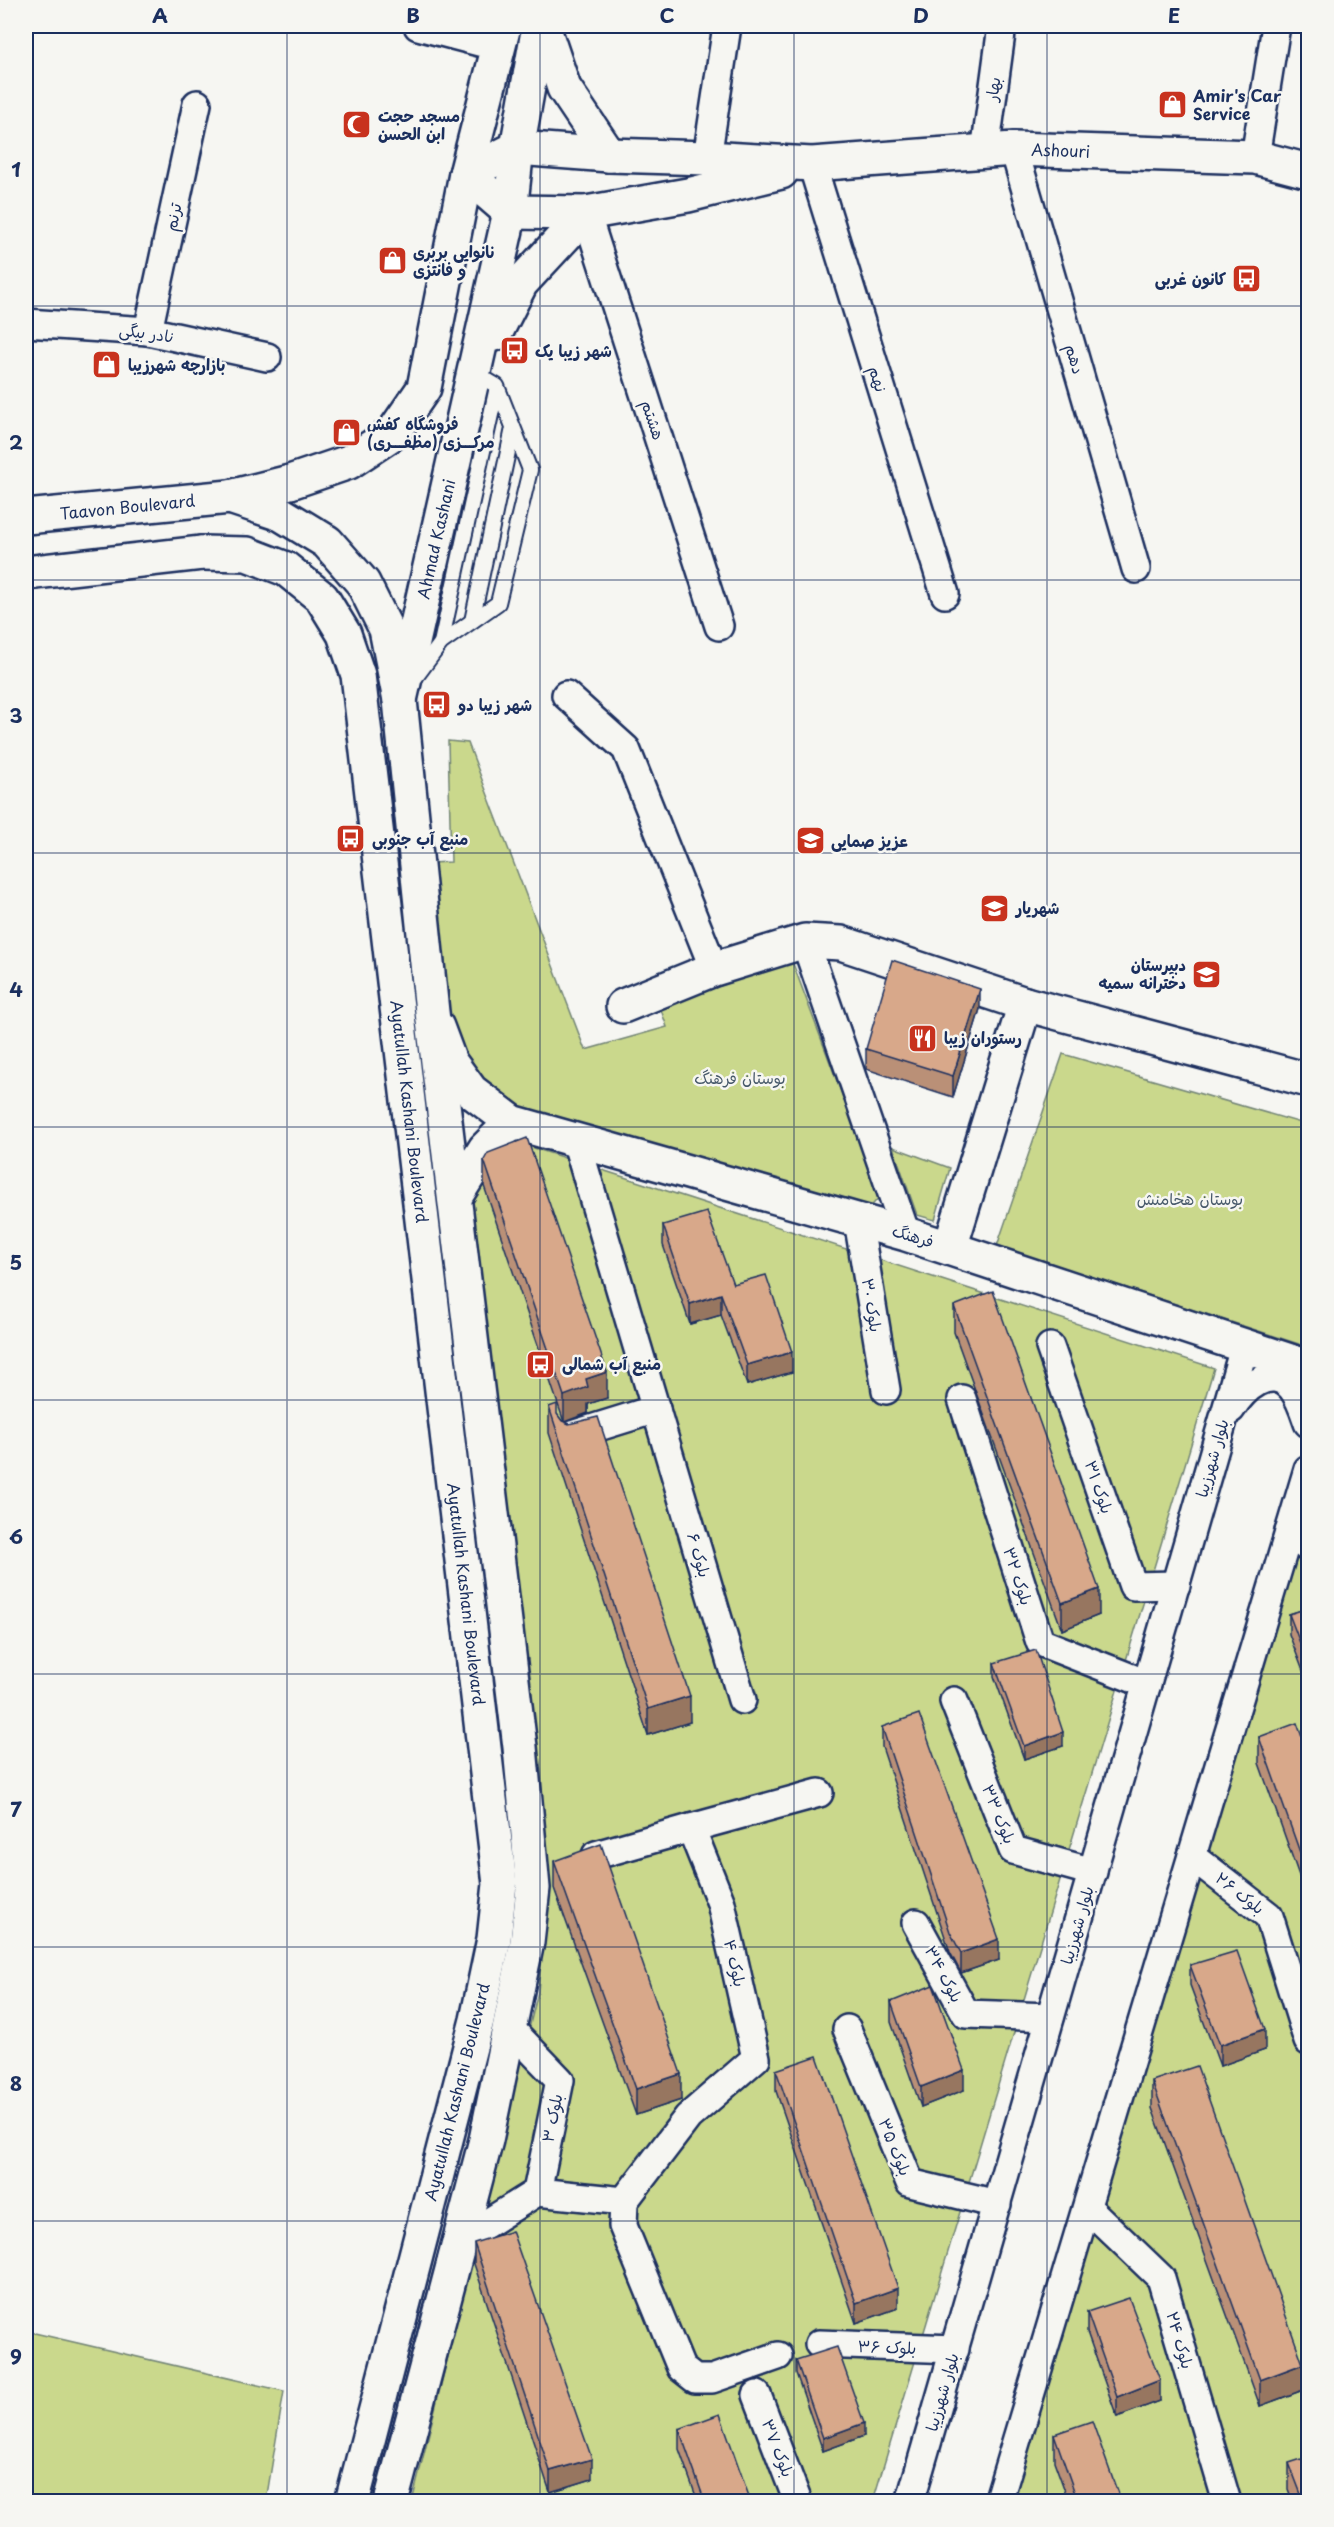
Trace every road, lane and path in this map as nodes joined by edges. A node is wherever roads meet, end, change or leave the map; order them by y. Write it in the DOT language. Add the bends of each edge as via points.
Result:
graph roads {
  1 [pos="418,26"];
  2 [pos="541,26"];
  3 [pos="727,26"];
  4 [pos="1002,26"];
  5 [pos="1276,26"];
  6 [pos="501,36"];
  7 [pos="197,104"];
  8 [pos="517,148"];
  9 [pos="1000,151"];
  10 [pos="609,155"];
  11 [pos="1255,157"];
  12 [pos="706,158"];
  13 [pos="812,165"];
  14 [pos="1308,171"];
  15 [pos="466,174"];
  16 [pos="510,212"];
  17 [pos="586,213"];
  18 [pos="26,323"];
  19 [pos="148,331"];
  20 [pos="267,357"];
  21 [pos="486,380"];
  22 [pos="513,428"];
  23 [pos="230,497"];
  24 [pos="26,517"];
  25 [pos="1136,569"];
  26 [pos="26,573"];
  27 [pos="945,594"];
  28 [pos="472,621"];
  29 [pos="719,626"];
  30 [pos="441,643"];
  31 [pos="566,695"];
  32 [pos="400,700"];
  33 [pos="805,941"];
  34 [pos="714,969"];
  35 [pos="1025,1004"];
  36 [pos="622,1006"];
  37 [pos="432,1012"];
  38 [pos="1308,1080"];
  39 [pos="512,1122"];
  40 [pos="576,1140"];
  41 [pos="455,1197"];
  42 [pos="858,1220"];
  43 [pos="906,1234"];
  44 [pos="950,1248"];
  45 [pos="1050,1347"];
  46 [pos="1244,1348"];
  47 [pos="1308,1367"];
  48 [pos="886,1390"];
  49 [pos="962,1399"];
  50 [pos="656,1409"];
  51 [pos="1223,1421"];
  52 [pos="1308,1423"];
  53 [pos="572,1435"];
  54 [pos="1308,1469"];
  55 [pos="1299,1540"];
  56 [pos="1176,1585"];
  57 [pos="1147,1684"];
  58 [pos="742,1700"];
  59 [pos="954,1701"];
  60 [pos="819,1793"];
  61 [pos="691,1828"];
  62 [pos="596,1855"];
  63 [pos="1192,1856"];
  64 [pos="1093,1872"];
  65 [pos="916,1923"];
  66 [pos="1050,2017"];
  67 [pos="509,2027"];
  68 [pos="847,2029"];
  69 [pos="1308,2042"];
  70 [pos="537,2192"];
  71 [pos="624,2201"];
  72 [pos="997,2204"];
  73 [pos="1087,2207"];
  74 [pos="459,2241"];
  75 [pos="819,2344"];
  76 [pos="955,2349"];
  77 [pos="778,2356"];
  78 [pos="757,2395"];
  79 [pos="352,2502"];
  80 [pos="391,2502"];
  81 [pos="798,2502"];
  82 [pos="910,2502"];
  83 [pos="998,2502"];
  84 [pos="1227,2502"];
  1 -- 6 [label="street"];
  2 -- 8 [label="main road, Ahmad Kashani"];
  2 -- 10 [label="main road" via="564,88"];
  3 -- 12 [label="street"];
  4 -- 9 [label="street, بهار"];
  5 -- 11 [label="street"];
  6 -- 15 [label="main road"];
  7 -- 19 [label="street, ترنم"];
  8 -- 10 [label="main road"];
  8 -- 15 [label="main road"];
  8 -- 16 [label="main road, Ahmad Kashani"];
  9 -- 11 [label="main road, Ashouri"];
  9 -- 13 [label="main road, Ashouri"];
  9 -- 25 [label="street, دهم"];
  10 -- 12 [label="main road"];
  11 -- 14 [label="main road, Ashouri"];
  12 -- 13 [label="main road"];
  13 -- 17 [label="main road" via="688,195"];
  13 -- 27 [label="street, نهم"];
  15 -- 16 [label="main road"];
  15 -- 23 [label="main road" via="424,388 393,433 349,462"];
  16 -- 17 [label="main road"];
  16 -- 21 [label="main road, Ahmad Kashani"];
  17 -- 21 [label="main road" via="521,283"];
  17 -- 29 [label="street, هشتم"];
  18 -- 19 [label="street, نادر بیگی"];
  19 -- 20 [label="street, نادر بیگی"];
  21 -- 22 [label="lane"];
  21 -- 30 [label="lane"];
  21 -- 32 [label="main road, Ahmad Kashani"];
  22 -- 28 [label="lane"];
  22 -- 28 [label="lane" via="530,470 498,603"];
  23 -- 24 [label="main road, Taavon Boulevard"];
  23 -- 32 [label="main road" via="281,514 327,542 363,583 386,629"];
  26 -- 79 [label="main road, Ayatullah Kashani Boulevard" via="202,553 247,554 285,569 322,598 344,634 358,675 500,1884 494,1940 477,2020"];
  28 -- 30 [label="lane"];
  30 -- 32 [label="lane"];
  31 -- 34 [label="street" via="626,749"];
  32 -- 37 [label="main road, Ayatullah Kashani Boulevard"];
  33 -- 34 [label="main road"];
  33 -- 35 [label="main road" via="841,942"];
  33 -- 43 [label="street"];
  34 -- 36 [label="main road"];
  35 -- 38 [label="main road"];
  35 -- 44 [label="main road"];
  37 -- 39 [label="main road" via="450,1062 471,1091"];
  37 -- 41 [label="main road, Ayatullah Kashani Boulevard"];
  39 -- 40 [label="main road, فرهنگ"];
  39 -- 41 [label="main road" via="485,1149"];
  40 -- 42 [label="main road, فرهنگ"];
  40 -- 50 [label="street, بلوک ۶"];
  41 -- 67 [label="main road, Ayatullah Kashani Boulevard" via="526,1799 533,1888 527,1942"];
  42 -- 43 [label="main road, فرهنگ"];
  42 -- 48 [label="street, بلوک ۳۰"];
  43 -- 44 [label="main road, فرهنگ"];
  44 -- 46 [label="main road, فرهنگ"];
  45 -- 56 [label="street, بلوک ۳۱" via="1133,1586"];
  46 -- 47 [label="main road, فرهنگ"];
  46 -- 51 [label="street, بلوار شهرزیبا"];
  49 -- 57 [label="street, بلوک ۳۲" via="1040,1642"];
  50 -- 53 [label="street"];
  50 -- 58 [label="street, بلوک ۶"];
  51 -- 52 [label="street" via="1253,1383 1273,1378 1291,1386"];
  51 -- 56 [label="street, بلوار شهرزیبا"];
  54 -- 55 [label="street"];
  55 -- 63 [label="street"];
  56 -- 57 [label="street, بلوار شهرزیبا"];
  57 -- 64 [label="street, بلوار شهرزیبا"];
  59 -- 64 [label="street, بلوک ۳۳" via="1013,1850"];
  60 -- 61 [label="street"];
  61 -- 62 [label="street"];
  61 -- 71 [label="street, بلوک ۴" via="721,1903 756,2058 688,2117"];
  63 -- 69 [label="street, بلوک ۲۶" via="1269,1916"];
  63 -- 73 [label="street"];
  64 -- 66 [label="street, بلوار شهرزیبا"];
  65 -- 66 [label="street, بلوک ۳۴" via="966,2014"];
  66 -- 72 [label="street, بلوار شهرزیبا"];
  67 -- 70 [label="street, بلوک ۳" via="560,2080"];
  67 -- 74 [label="main road, Ayatullah Kashani Boulevard" via="486,2140"];
  68 -- 72 [label="street, بلوک ۳۵" via="910,2183"];
  70 -- 71 [label="street"];
  70 -- 74 [label="street"];
  71 -- 77 [label="street" via="623,2226 681,2368 695,2379 712,2379"];
  72 -- 76 [label="street, بلوار شهرزیبا"];
  73 -- 83 [label="street"];
  73 -- 84 [label="street, بلوک ۲۴" via="1161,2278"];
  74 -- 80 [label="main road, Ayatullah Kashani Boulevard"];
  75 -- 76 [label="street, بلوک ۳۶"];
  76 -- 82 [label="street, بلوار شهرزیبا"];
  78 -- 81 [label="street, بلوک ۳۷"];
}
